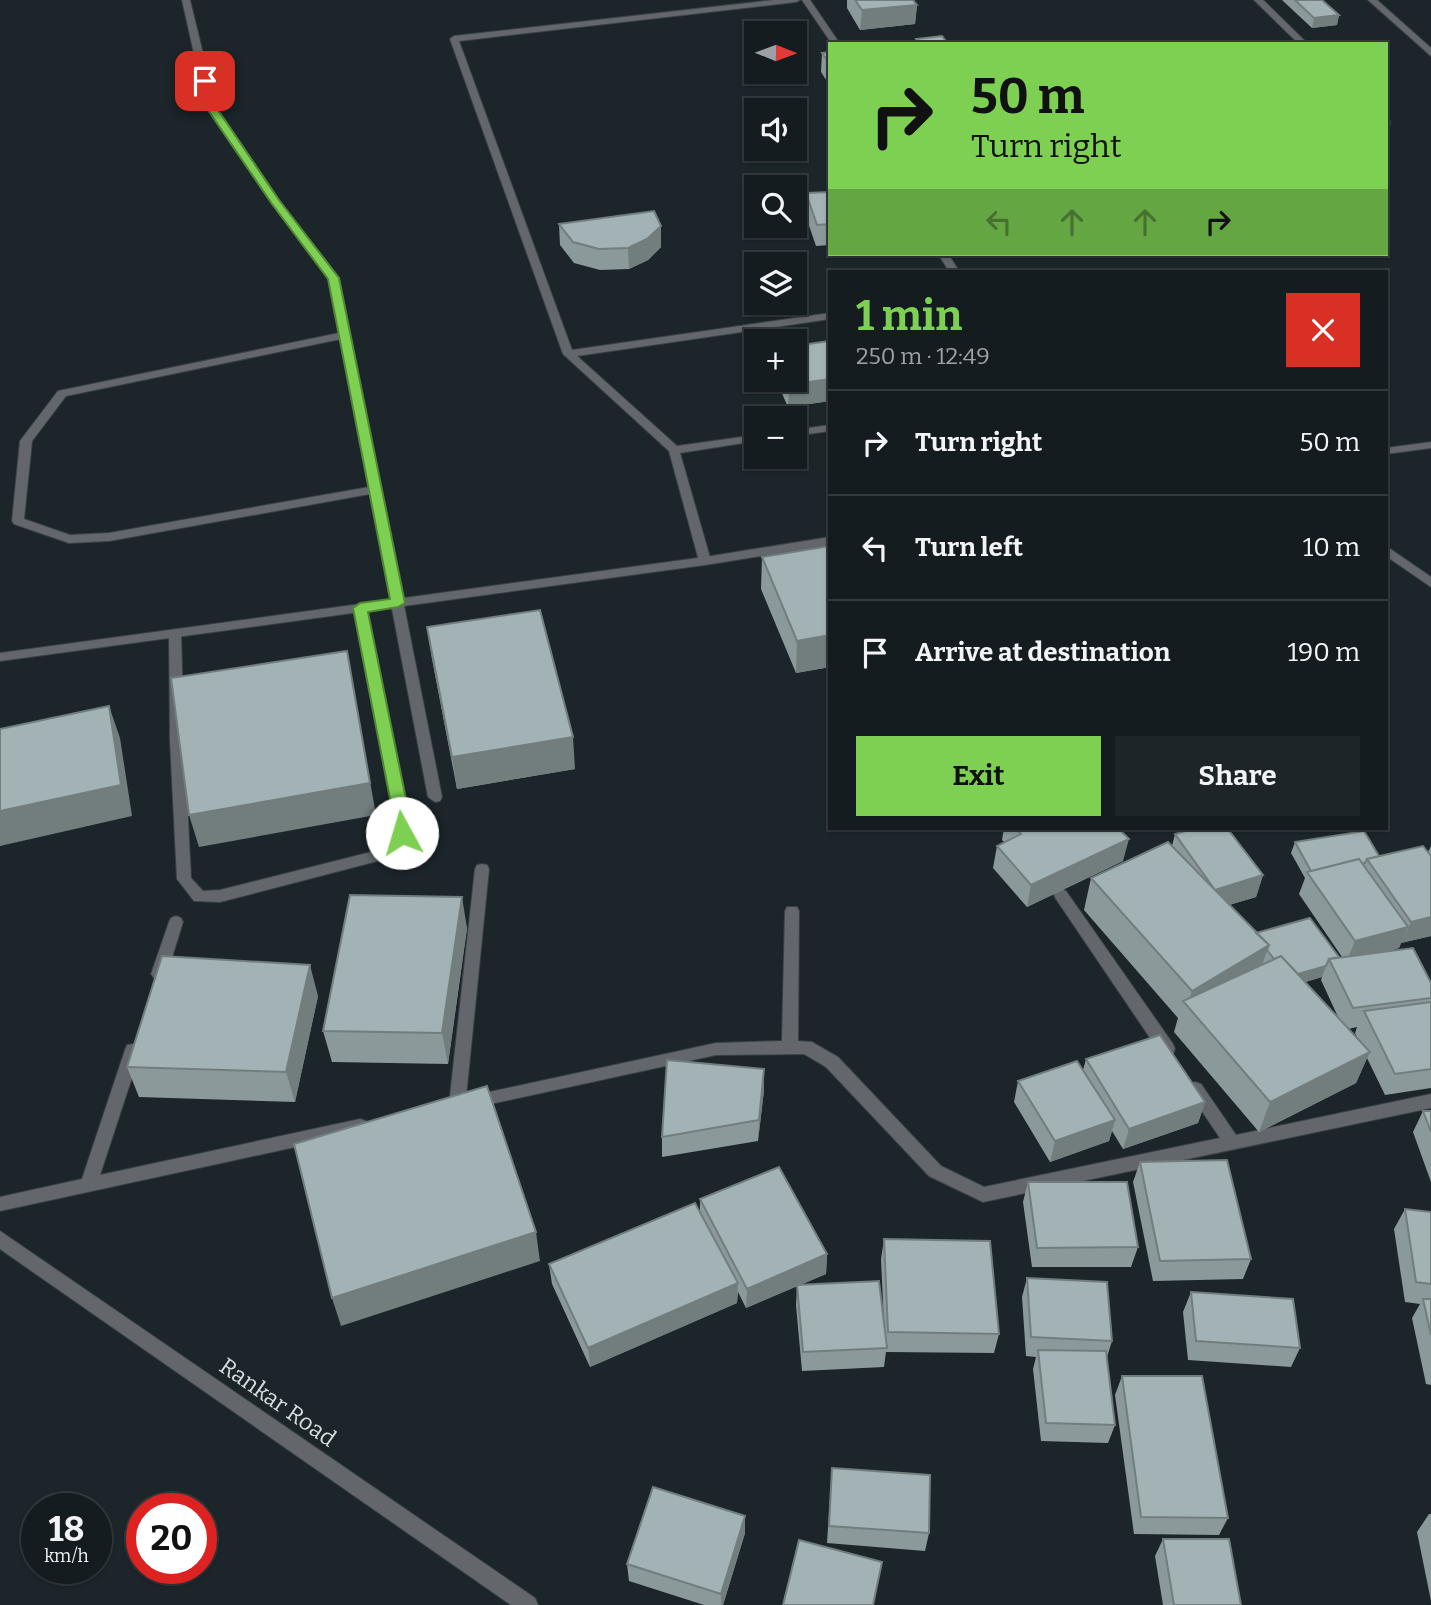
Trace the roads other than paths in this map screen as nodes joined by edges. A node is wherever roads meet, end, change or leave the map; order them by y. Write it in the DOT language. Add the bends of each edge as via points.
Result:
graph roads {
  1 [pos="186,0"];
  2 [pos="796,0"];
  3 [pos="806,0"];
  4 [pos="1258,0"];
  5 [pos="1372,0"];
  6 [pos="835,42"];
  7 [pos="1302,42"];
  8 [pos="1431,53"];
  9 [pos="828,316"];
  10 [pos="345,335"];
  11 [pos="568,354"];
  12 [pos="828,428"];
  13 [pos="807,431"];
  14 [pos="744,440"];
  15 [pos="1431,445"];
  16 [pos="674,450"];
  17 [pos="1388,451"];
  18 [pos="375,489"];
  19 [pos="828,541"];
  20 [pos="1388,551"];
  21 [pos="705,561"];
  22 [pos="1431,583"];
  23 [pos="398,603"];
  24 [pos="360,608"];
  25 [pos="175,633"];
  26 [pos="0,657"];
  27 [pos="435,797"];
  28 [pos="482,869"];
  29 [pos="1061,895"];
  30 [pos="792,911"];
  31 [pos="176,922"];
  32 [pos="154,988"];
  33 [pos="136,1041"];
  34 [pos="790,1047"];
  35 [pos="1431,1101"];
  36 [pos="375,1123"];
  37 [pos="1232,1143"];
  38 [pos="88,1185"];
  39 [pos="0,1203"];
  40 [pos="0,1239"];
  41 [pos="528,1605"];
  1 -- 10 [label="street" via="211,107 275,202 334,278"];
  2 -- 11 [label="street" via="454,39"];
  3 -- 6 [label="street"];
  4 -- 7 [label="street"];
  5 -- 8 [label="street"];
  9 -- 11 [label="street"];
  10 -- 18 [label="street"];
  10 -- 18 [label="street" via="62,393 26,441 18,521 69,539 108,537"];
  11 -- 16 [label="street"];
  12 -- 13 [label="street"];
  14 -- 16 [label="street"];
  15 -- 17 [label="street"];
  16 -- 21 [label="street"];
  18 -- 23 [label="street"];
  19 -- 21 [label="street"];
  20 -- 22 [label="street"];
  21 -- 23 [label="street"];
  23 -- 24 [label="street"];
  23 -- 27 [label="street"];
  24 -- 25 [label="street"];
  24 -- 25 [label="street" via="402,833 392,852 220,896 199,897 184,879"];
  25 -- 26 [label="street"];
  28 -- 34 [label="street" via="450,1106 716,1049"];
  29 -- 37 [label="street"];
  30 -- 34 [label="street"];
  31 -- 32 [label="street"];
  33 -- 38 [label="street"];
  34 -- 37 [label="street" via="806,1047 832,1062 935,1171 983,1195"];
  35 -- 37 [label="street"];
  36 -- 38 [label="street"];
  38 -- 39 [label="street"];
  40 -- 41 [label="street, Rankar Road"];
}
